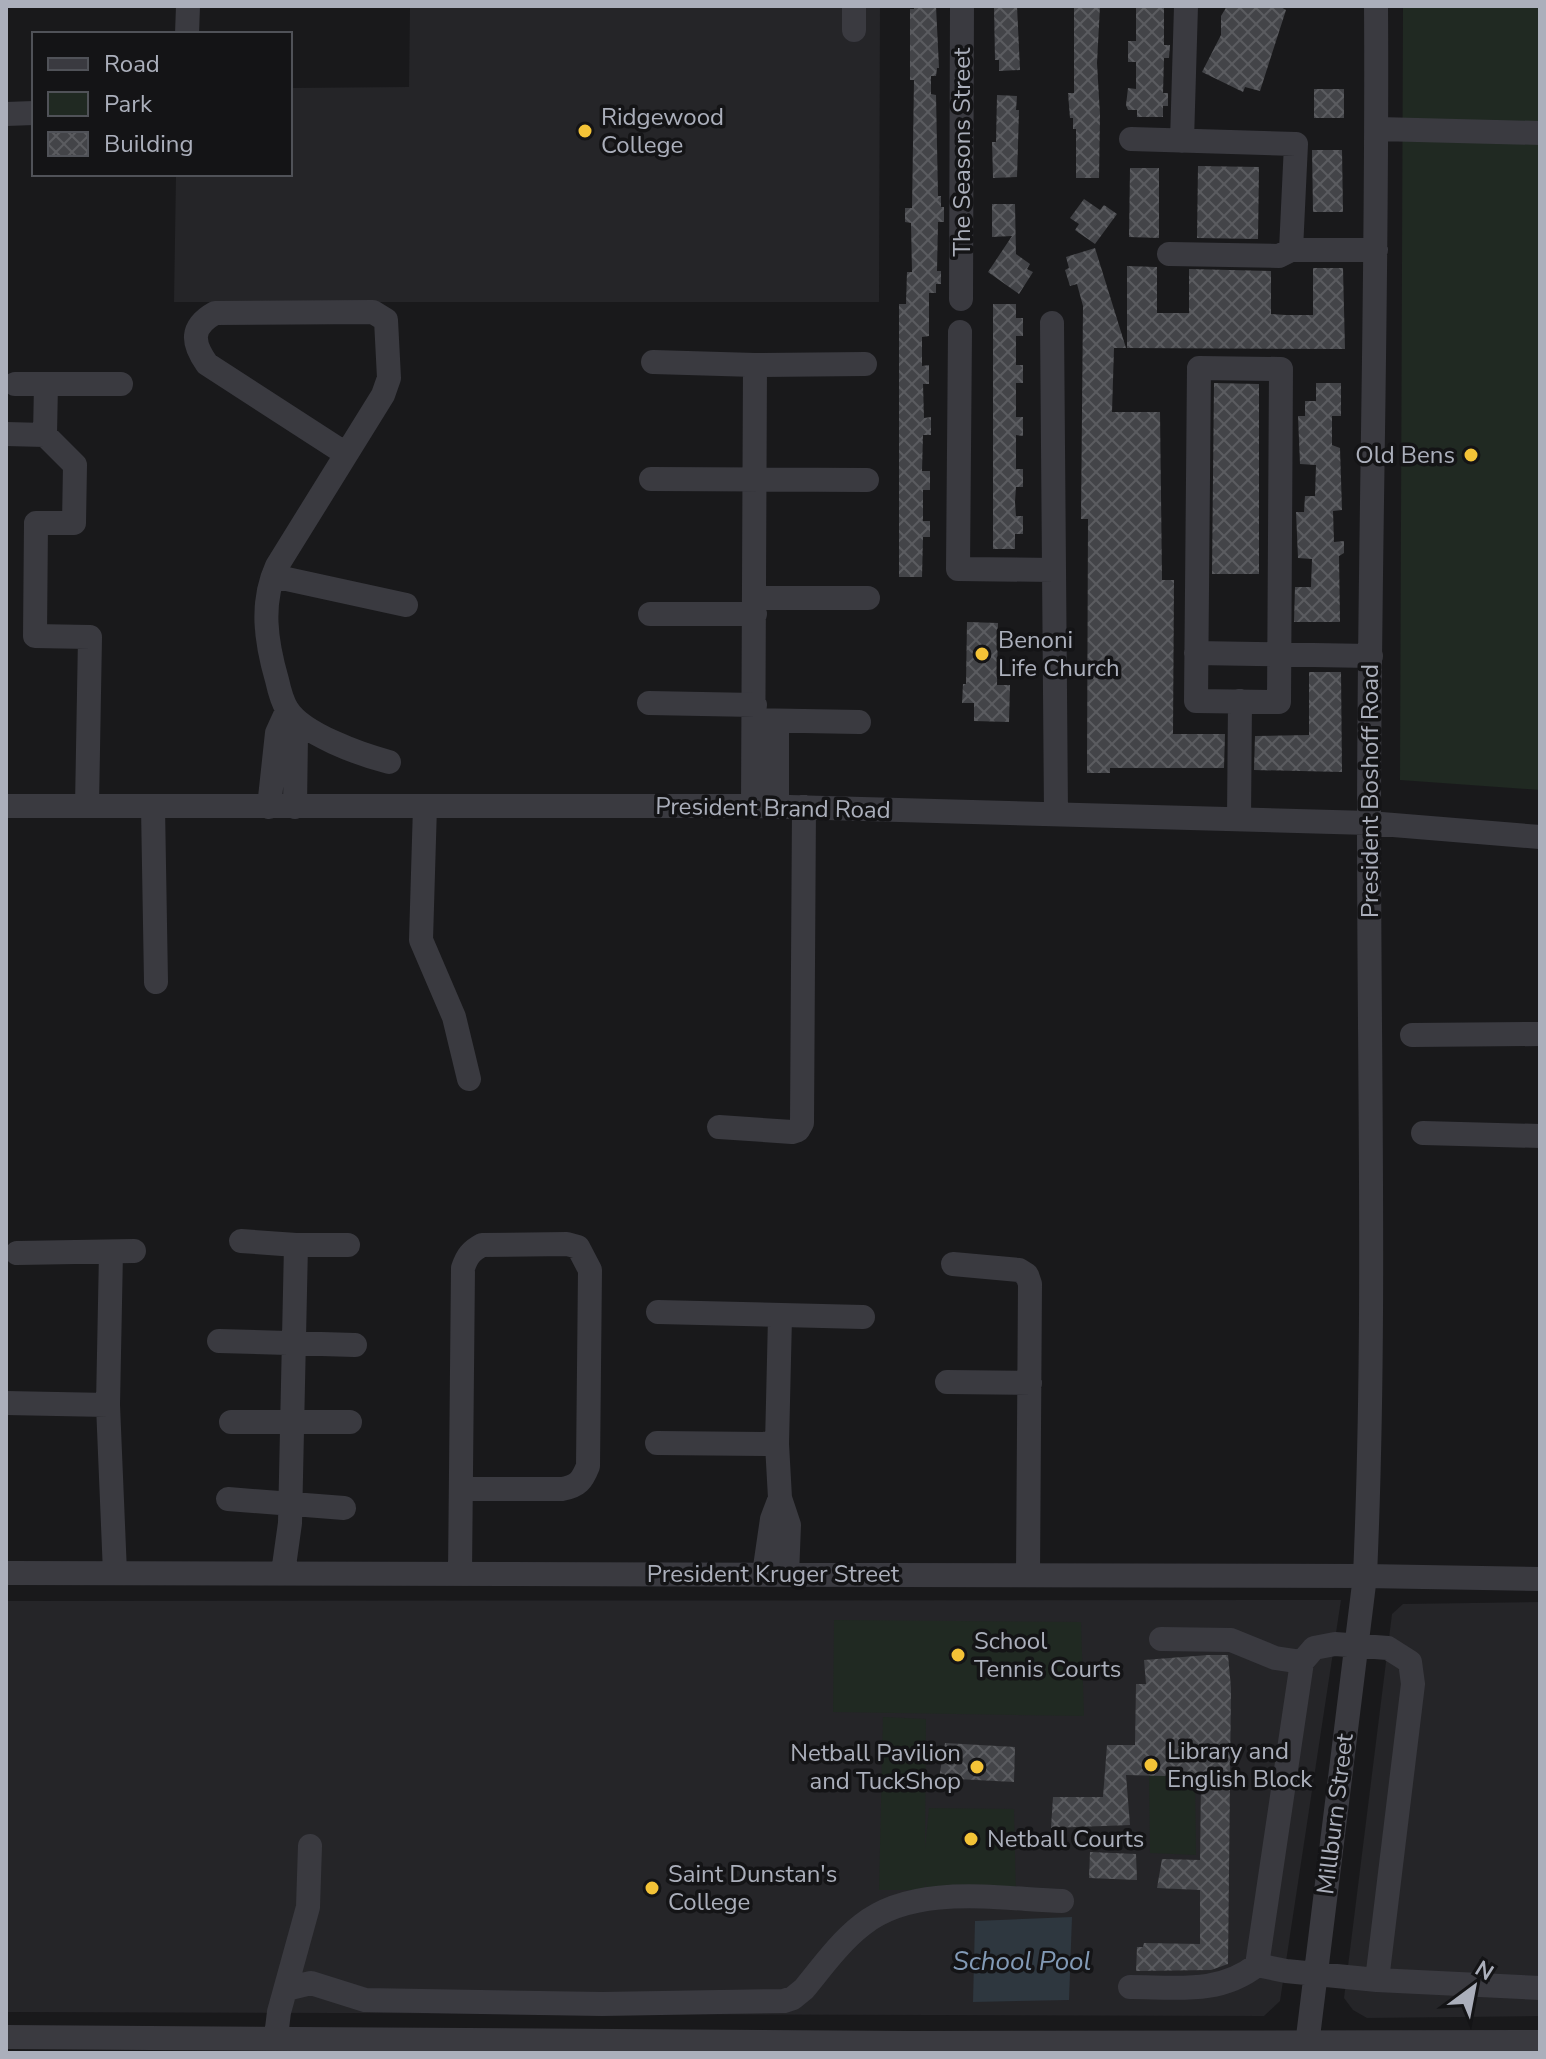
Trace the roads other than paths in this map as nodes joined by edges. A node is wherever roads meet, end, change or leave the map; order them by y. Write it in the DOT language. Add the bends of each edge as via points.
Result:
graph roads {
  1 [pos="188,6"];
  2 [pos="962,6"];
  3 [pos="1186,6"];
  4 [pos="1376,6"];
  5 [pos="187,32"];
  6 [pos="32,113"];
  7 [pos="6,114"];
  8 [pos="1378,129"];
  9 [pos="1540,133"];
  10 [pos="1131,139"];
  11 [pos="1182,141"];
  12 [pos="1291,250"];
  13 [pos="1376,250"];
  14 [pos="1169,254"];
  15 [pos="961,299"];
  16 [pos="1052,323"];
  17 [pos="960,332"];
  18 [pos="653,362"];
  19 [pos="865,364"];
  20 [pos="755,365"];
  21 [pos="15,384"];
  22 [pos="46,384"];
  23 [pos="121,384"];
  24 [pos="6,434"];
  25 [pos="45,435"];
  26 [pos="346,454"];
  27 [pos="651,479"];
  28 [pos="755,480"];
  29 [pos="867,480"];
  30 [pos="1054,570"];
  31 [pos="273,576"];
  32 [pos="868,598"];
  33 [pos="406,605"];
  34 [pos="755,606"];
  35 [pos="650,614"];
  36 [pos="1196,653"];
  37 [pos="1279,654"];
  38 [pos="1371,656"];
  39 [pos="1240,701"];
  40 [pos="649,703"];
  41 [pos="287,711"];
  42 [pos="755,713"];
  43 [pos="859,722"];
  44 [pos="389,762"];
  45 [pos="6,806"];
  46 [pos="87,806"];
  47 [pos="425,806"];
  48 [pos="765,806"];
  49 [pos="153,807"];
  50 [pos="269,807"];
  51 [pos="295,807"];
  52 [pos="804,807"];
  53 [pos="1056,814"];
  54 [pos="1239,819"];
  55 [pos="1369,823"];
  56 [pos="1540,837"];
  57 [pos="156,982"];
  58 [pos="1540,1034"];
  59 [pos="1412,1035"];
  60 [pos="469,1079"];
  61 [pos="719,1127"];
  62 [pos="1423,1133"];
  63 [pos="1540,1136"];
  64 [pos="241,1241"];
  65 [pos="296,1245"];
  66 [pos="348,1245"];
  67 [pos="17,1253"];
  68 [pos="953,1264"];
  69 [pos="658,1312"];
  70 [pos="780,1317"];
  71 [pos="863,1317"];
  72 [pos="219,1341"];
  73 [pos="294,1344"];
  74 [pos="355,1345"];
  75 [pos="947,1382"];
  76 [pos="1030,1383"];
  77 [pos="6,1403"];
  78 [pos="108,1405"];
  79 [pos="231,1422"];
  80 [pos="292,1422"];
  81 [pos="350,1422"];
  82 [pos="657,1443"];
  83 [pos="777,1444"];
  84 [pos="461,1489"];
  85 [pos="228,1499"];
  86 [pos="290,1504"];
  87 [pos="344,1508"];
  88 [pos="6,1573"];
  89 [pos="115,1573"];
  90 [pos="283,1573"];
  91 [pos="460,1574"];
  92 [pos="775,1574"];
  93 [pos="1028,1575"];
  94 [pos="1365,1576"];
  95 [pos="1540,1579"];
  96 [pos="1161,1639"];
  97 [pos="1356,1646"];
  98 [pos="1302,1662"];
  99 [pos="310,1846"];
  100 [pos="1062,1901"];
  101 [pos="1257,1965"];
  102 [pos="1315,1973"];
  103 [pos="1377,1980"];
  104 [pos="1130,1987"];
  105 [pos="1540,1988"];
  106 [pos="286,1989"];
  107 [pos="6,2037"];
  108 [pos="1540,2042"];
  109 [pos="274,2046"];
  110 [pos="1306,2047"];
  111 [pos="910,2048"];
  1 -- 5 [label="street"];
  2 -- 15 [label="street, The Seasons Street"];
  3 -- 11 [label="street"];
  4 -- 8 [label="street, President Boshoff Road" via="1365,64"];
  6 -- 7 [label="street"];
  8 -- 9 [label="street"];
  8 -- 13 [label="street, President Boshoff Road"];
  10 -- 11 [label="street"];
  11 -- 12 [label="street" via="1296,144"];
  12 -- 13 [label="street"];
  12 -- 14 [label="street" via="1279,256"];
  13 -- 38 [label="street, President Boshoff Road"];
  16 -- 30 [label="street"];
  17 -- 30 [label="street" via="958,569"];
  18 -- 20 [label="street"];
  19 -- 20 [label="street"];
  20 -- 28 [label="street"];
  21 -- 22 [label="street"];
  22 -- 23 [label="street"];
  22 -- 25 [label="street"];
  24 -- 25 [label="street"];
  25 -- 46 [label="street" via="75,465 74,523 36,523 35,636 90,637"];
  26 -- 26 [label="street" via="207,364 196,344 197,328 204,320 215,313 357,312 373,312 386,320 389,378"];
  26 -- 31 [label="street"];
  27 -- 28 [label="street"];
  28 -- 29 [label="street"];
  28 -- 34 [label="street"];
  30 -- 53 [label="street"];
  31 -- 33 [label="street"];
  31 -- 41 [label="street" via="265,615 269,653"];
  32 -- 34 [label="street"];
  34 -- 35 [label="street"];
  34 -- 42 [label="street"];
  36 -- 37 [label="street"];
  36 -- 37 [label="street" via="1199,368 1281,369"];
  36 -- 39 [label="street" via="1196,701"];
  37 -- 38 [label="street"];
  37 -- 39 [label="street" via="1279,702"];
  38 -- 55 [label="street, President Boshoff Road"];
  39 -- 54 [label="street"];
  40 -- 42 [label="street"];
  41 -- 44 [label="street" via="328,739"];
  41 -- 50 [label="street" via="277,733"];
  41 -- 51 [label="street" via="296,734"];
  42 -- 43 [label="street"];
  42 -- 48 [label="street"];
  45 -- 46 [label="street, President Brand Road"];
  46 -- 49 [label="street, President Brand Road"];
  47 -- 48 [label="street, President Brand Road"];
  47 -- 51 [label="street, President Brand Road"];
  47 -- 60 [label="street" via="421,940 454,1017"];
  48 -- 52 [label="street, President Brand Road"];
  49 -- 50 [label="street, President Brand Road"];
  49 -- 57 [label="street"];
  50 -- 51 [label="street, President Brand Road"];
  52 -- 53 [label="street, President Brand Road"];
  52 -- 61 [label="street" via="802,1123 792,1132"];
  53 -- 54 [label="street, President Brand Road"];
  54 -- 55 [label="street, President Brand Road"];
  55 -- 56 [label="street, President Brand Road"];
  55 -- 94 [label="street, President Boshoff Road" via="1370,1406"];
  58 -- 59 [label="street"];
  62 -- 63 [label="street"];
  64 -- 65 [label="street"];
  65 -- 66 [label="street"];
  65 -- 73 [label="street"];
  67 -- 78 [label="street" via="123,1252"];
  68 -- 76 [label="street" via="1027,1275"];
  69 -- 70 [label="street"];
  70 -- 71 [label="street"];
  70 -- 83 [label="street"];
  72 -- 73 [label="street"];
  73 -- 74 [label="street"];
  73 -- 80 [label="street"];
  75 -- 76 [label="street"];
  76 -- 93 [label="street"];
  77 -- 78 [label="street"];
  78 -- 89 [label="street"];
  79 -- 80 [label="street"];
  80 -- 81 [label="street"];
  80 -- 86 [label="street"];
  82 -- 83 [label="street"];
  83 -- 92 [label="street"];
  84 -- 84 [label="street" via="466,1259 482,1245 578,1247 590,1270 588,1466 582,1480 562,1489"];
  84 -- 91 [label="street"];
  85 -- 86 [label="street"];
  86 -- 87 [label="street"];
  86 -- 90 [label="street"];
  88 -- 89 [label="street, President Kruger Street"];
  89 -- 90 [label="street, President Kruger Street"];
  90 -- 91 [label="street, President Kruger Street"];
  91 -- 92 [label="street, President Kruger Street"];
  92 -- 93 [label="street, President Kruger Street"];
  93 -- 94 [label="street, President Kruger Street"];
  94 -- 95 [label="street, President Kruger Street"];
  94 -- 97 [label="street, Millburn Street"];
  96 -- 98 [label="street" via="1231,1640 1275,1658"];
  97 -- 98 [label="street" via="1322,1645"];
  97 -- 102 [label="street, Millburn Street"];
  97 -- 103 [label="street" via="1388,1648 1410,1662 1413,1684"];
  98 -- 101 [label="street"];
  99 -- 106 [label="street" via="308,1907"];
  100 -- 106 [label="street" via="954,1897 895,1906 862,1925 804,1989 784,2001 365,2000 321,1985"];
  101 -- 102 [label="street"];
  101 -- 104 [label="street" via="1229,1983 1208,1987"];
  102 -- 103 [label="street"];
  102 -- 110 [label="street, Millburn Street"];
  103 -- 105 [label="street"];
  106 -- 109 [label="street"];
  107 -- 109 [label="street"];
  108 -- 110 [label="street"];
  109 -- 111 [label="street"];
  110 -- 111 [label="street"];
}
